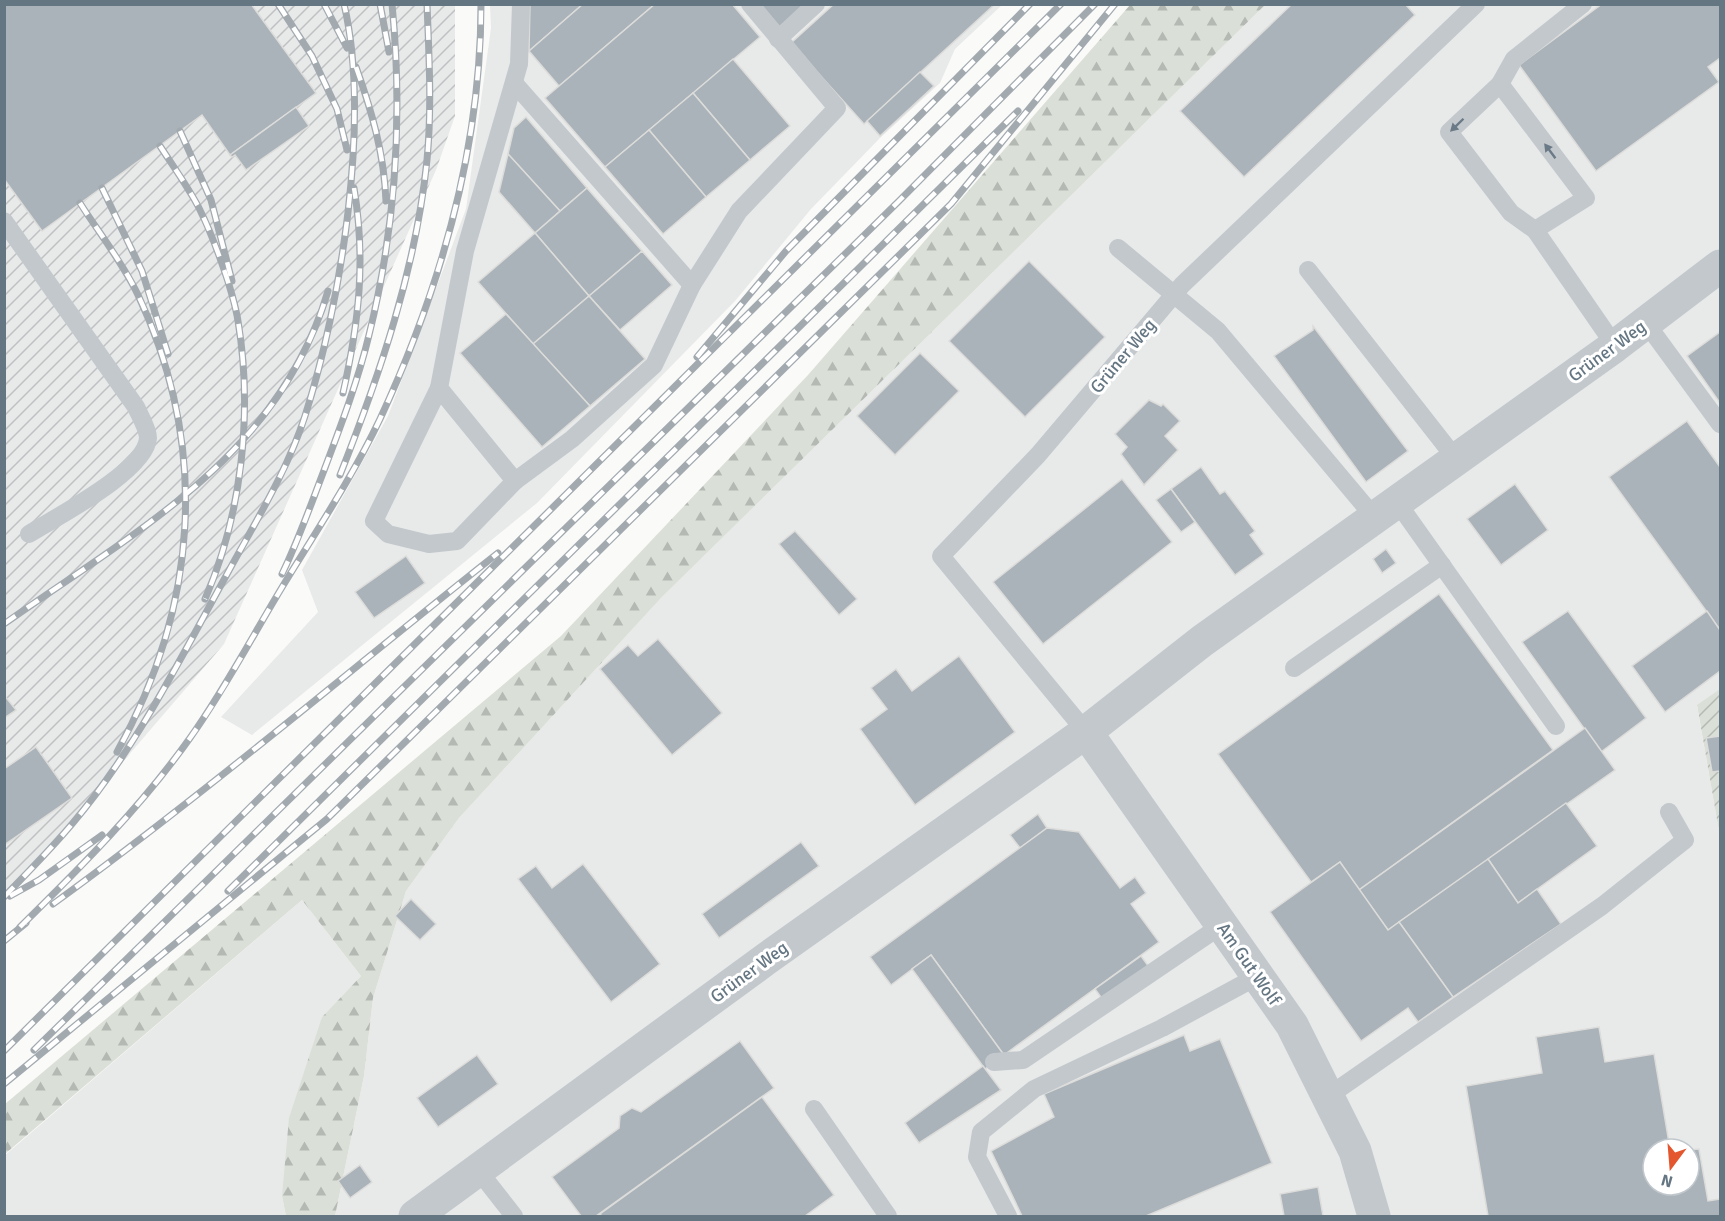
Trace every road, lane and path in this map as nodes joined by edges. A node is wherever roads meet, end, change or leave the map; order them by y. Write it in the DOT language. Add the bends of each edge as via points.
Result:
graph roads {
  1 [pos="521,4"];
  2 [pos="750,4"];
  3 [pos="816,4"];
  4 [pos="1476,4"];
  5 [pos="1583,4"];
  6 [pos="778,39"];
  7 [pos="514,83"];
  8 [pos="1500,84"];
  9 [pos="4,221"];
  10 [pos="1535,230"];
  11 [pos="1118,248"];
  12 [pos="1308,270"];
  13 [pos="1719,272"];
  14 [pos="692,285"];
  15 [pos="1174,296"];
  16 [pos="1646,323"];
  17 [pos="1614,346"];
  18 [pos="439,388"];
  19 [pos="1720,424"];
  20 [pos="1456,459"];
  21 [pos="515,481"];
  22 [pos="1386,510"];
  23 [pos="29,534"];
  24 [pos="1442,565"];
  25 [pos="1294,668"];
  26 [pos="1556,726"];
  27 [pos="1086,732"];
  28 [pos="1669,812"];
  29 [pos="1222,925"];
  30 [pos="1258,976"];
  31 [pos="994,1062"];
  32 [pos="1328,1096"];
  33 [pos="814,1108"];
  34 [pos="478,1170"];
  35 [pos="415,1216"];
  36 [pos="514,1216"];
  37 [pos="888,1216"];
  38 [pos="1008,1216"];
  39 [pos="1374,1216"];
  1 -- 7 [label="lane" via="519,64"];
  2 -- 6 [label="lane"];
  3 -- 6 [label="lane"];
  4 -- 15 [label="lane, Grüner Weg"];
  5 -- 8 [label="lane" via="1514,58"];
  6 -- 14 [label="lane" via="837,108 739,211"];
  7 -- 14 [label="lane"];
  7 -- 18 [label="lane" via="465,251"];
  8 -- 10 [label="lane, one-way" via="1449,132 1511,213"];
  10 -- 8 [label="lane, one-way" via="1586,198"];
  9 -- 23 [label="lane" via="136,407 148,437 143,453 126,470"];
  10 -- 17 [label="lane"];
  11 -- 15 [label="lane"];
  12 -- 20 [label="lane"];
  13 -- 16 [label="street, Grüner Weg"];
  14 -- 21 [label="lane" via="654,365 572,440"];
  15 -- 22 [label="lane" via="1218,331"];
  15 -- 27 [label="lane, Grüner Weg" via="1038,455 941,556"];
  16 -- 17 [label="street, Grüner Weg"];
  16 -- 19 [label="lane"];
  17 -- 20 [label="street, Grüner Weg"];
  18 -- 21 [label="lane"];
  18 -- 21 [label="lane" via="374,521 388,534 408,539 429,544 456,541"];
  20 -- 22 [label="street, Grüner Weg"];
  22 -- 24 [label="lane"];
  22 -- 27 [label="street, Grüner Weg" via="1202,641"];
  24 -- 25 [label="lane"];
  24 -- 26 [label="lane"];
  27 -- 29 [label="street, Am Gut Wolf"];
  27 -- 34 [label="street, Grüner Weg"];
  28 -- 32 [label="lane" via="1685,840 1602,906"];
  29 -- 30 [label="street, Am Gut Wolf"];
  29 -- 31 [label="lane" via="1023,1060"];
  30 -- 32 [label="street, Am Gut Wolf" via="1292,1025"];
  30 -- 38 [label="lane" via="1162,1028 1034,1089 981,1132 977,1157"];
  32 -- 39 [label="street, Am Gut Wolf" via="1354,1151"];
  33 -- 37 [label="lane"];
  34 -- 35 [label="street, Grüner Weg"];
  34 -- 36 [label="lane"];
}
